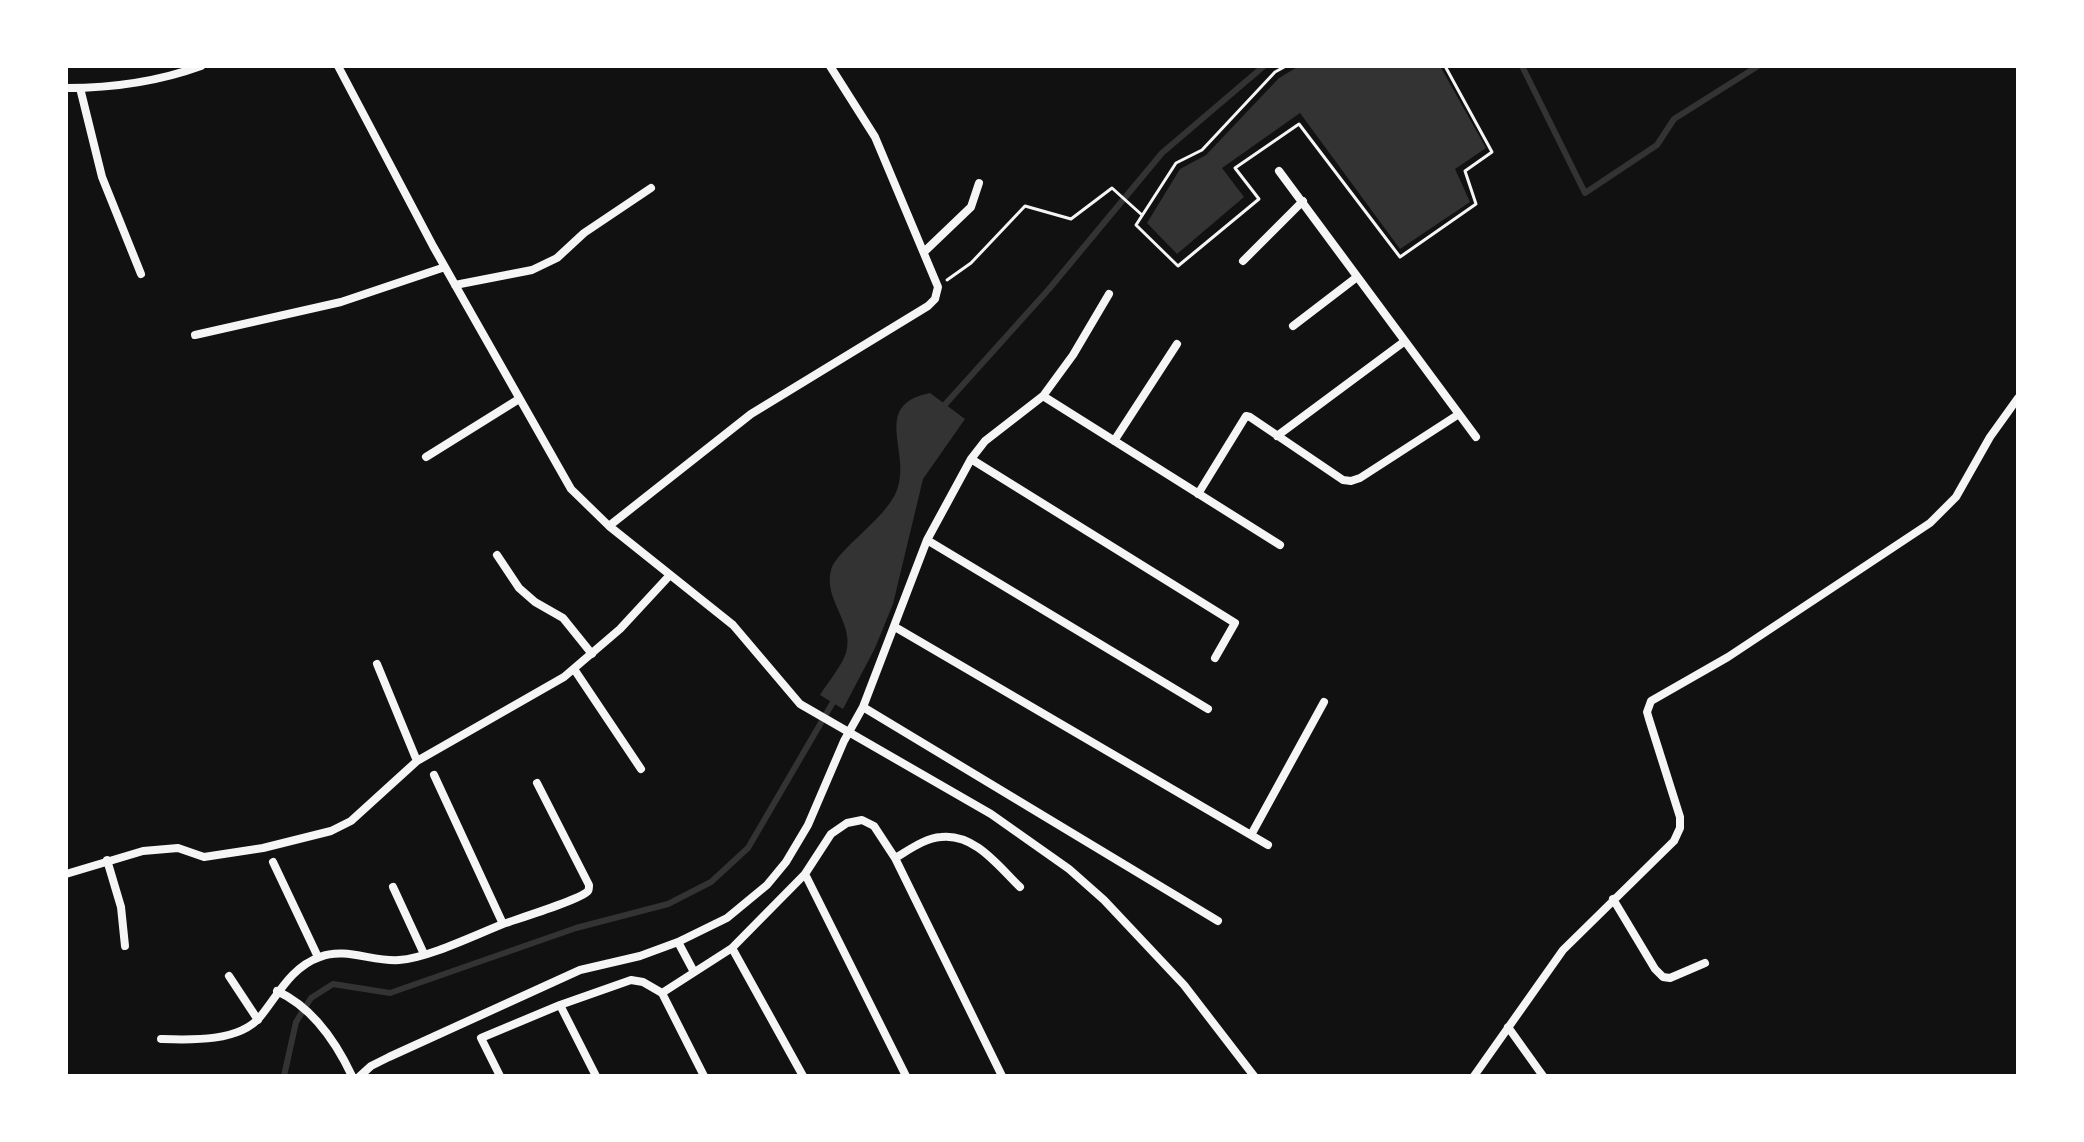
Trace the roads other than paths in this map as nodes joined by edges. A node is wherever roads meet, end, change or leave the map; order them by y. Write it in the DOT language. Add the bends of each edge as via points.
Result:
graph roads {
  1 [pos="201,66"];
  2 [pos="338,66"];
  3 [pos="830,66"];
  4 [pos="66,88"];
  5 [pos="80,88"];
  6 [pos="1279,171"];
  7 [pos="979,183"];
  8 [pos="651,188"];
  9 [pos="1303,201"];
  10 [pos="924,252"];
  11 [pos="1243,261"];
  12 [pos="445,267"];
  13 [pos="141,274"];
  14 [pos="1357,277"];
  15 [pos="455,285"];
  16 [pos="1109,294"];
  17 [pos="1293,326"];
  18 [pos="195,335"];
  19 [pos="1405,341"];
  20 [pos="1177,344"];
  21 [pos="1043,396"];
  22 [pos="2018,398"];
  23 [pos="519,399"];
  24 [pos="1459,414"];
  25 [pos="1277,436"];
  26 [pos="1476,437"];
  27 [pos="1114,441"];
  28 [pos="426,457"];
  29 [pos="971,459"];
  30 [pos="1198,494"];
  31 [pos="609,526"];
  32 [pos="927,540"];
  33 [pos="1280,545"];
  34 [pos="497,555"];
  35 [pos="670,575"];
  36 [pos="895,627"];
  37 [pos="592,654"];
  38 [pos="1215,658"];
  39 [pos="377,664"];
  40 [pos="574,669"];
  41 [pos="1324,702"];
  42 [pos="863,707"];
  43 [pos="1208,709"];
  44 [pos="417,761"];
  45 [pos="641,769"];
  46 [pos="434,775"];
  47 [pos="537,783"];
  48 [pos="1251,835"];
  49 [pos="1268,845"];
  50 [pos="895,858"];
  51 [pos="107,860"];
  52 [pos="273,862"];
  53 [pos="66,874"];
  54 [pos="805,874"];
  55 [pos="393,887"];
  56 [pos="1020,887"];
  57 [pos="1613,899"];
  58 [pos="1218,921"];
  59 [pos="503,924"];
  60 [pos="678,942"];
  61 [pos="125,946"];
  62 [pos="732,948"];
  63 [pos="424,954"];
  64 [pos="318,957"];
  65 [pos="1705,963"];
  66 [pos="694,972"];
  67 [pos="229,976"];
  68 [pos="277,991"];
  69 [pos="662,993"];
  70 [pos="560,1005"];
  71 [pos="258,1020"];
  72 [pos="1508,1027"];
  73 [pos="161,1039"];
  74 [pos="352,1076"];
  75 [pos="360,1076"];
  76 [pos="500,1076"];
  77 [pos="596,1076"];
  78 [pos="704,1076"];
  79 [pos="803,1076"];
  80 [pos="906,1076"];
  81 [pos="1002,1076"];
  82 [pos="1254,1076"];
  83 [pos="1474,1076"];
  84 [pos="1543,1076"];
  1 -- 5 [label="street" via="169,78"];
  2 -- 12 [label="street"];
  3 -- 10 [label="street" via="875,137"];
  4 -- 5 [label="street"];
  5 -- 13 [label="street" via="102,177"];
  6 -- 9 [label="street"];
  7 -- 10 [label="street" via="971,207"];
  8 -- 15 [label="street" via="557,258 532,270"];
  9 -- 11 [label="street"];
  9 -- 14 [label="street"];
  10 -- 31 [label="street" via="938,287 928,306 751,414"];
  12 -- 15 [label="street"];
  12 -- 18 [label="street" via="341,302"];
  14 -- 17 [label="street"];
  14 -- 19 [label="street"];
  15 -- 23 [label="street"];
  16 -- 21 [label="street"];
  19 -- 24 [label="street"];
  19 -- 25 [label="street"];
  20 -- 27 [label="street"];
  21 -- 27 [label="street"];
  21 -- 29 [label="street" via="985,441"];
  22 -- 57 [label="street" via="1956,497 1930,523 1728,657 1651,701 1647,712 1680,828 1674,841"];
  23 -- 28 [label="street"];
  23 -- 31 [label="street" via="567,482"];
  24 -- 25 [label="street" via="1351,481"];
  24 -- 26 [label="street"];
  25 -- 30 [label="street" via="1244,418"];
  27 -- 30 [label="street"];
  29 -- 32 [label="street"];
  29 -- 38 [label="street" via="1235,623"];
  30 -- 33 [label="street"];
  31 -- 35 [label="street"];
  32 -- 36 [label="street"];
  32 -- 43 [label="street"];
  34 -- 37 [label="street" via="519,588 563,618"];
  35 -- 37 [label="street"];
  35 -- 82 [label="street" via="733,625 805,707 991,814 1069,869 1184,985"];
  36 -- 42 [label="street"];
  36 -- 48 [label="street"];
  37 -- 40 [label="street"];
  39 -- 44 [label="street"];
  40 -- 44 [label="street"];
  40 -- 45 [label="street"];
  41 -- 48 [label="street"];
  42 -- 58 [label="street"];
  42 -- 60 [label="street" via="786,862 747,904"];
  44 -- 51 [label="street" via="351,821 331,831 210,856 173,848"];
  46 -- 59 [label="street"];
  47 -- 59 [label="street" via="589,889"];
  48 -- 49 [label="street"];
  50 -- 54 [label="street" via="874,826 862,820 831,834"];
  50 -- 56 [label="street" via="927,841 952,837 978,847"];
  50 -- 81 [label="street"];
  51 -- 53 [label="street"];
  51 -- 61 [label="street" via="121,907"];
  52 -- 64 [label="street"];
  54 -- 62 [label="street"];
  54 -- 80 [label="street"];
  55 -- 63 [label="street"];
  57 -- 65 [label="street" via="1663,977"];
  57 -- 72 [label="street" via="1563,950"];
  59 -- 63 [label="street"];
  60 -- 66 [label="street"];
  60 -- 75 [label="street" via="572,973 389,1057"];
  62 -- 66 [label="street"];
  62 -- 79 [label="street"];
  63 -- 64 [label="street" via="402,960 340,953"];
  64 -- 68 [label="street"];
  66 -- 69 [label="street"];
  67 -- 71 [label="street"];
  68 -- 71 [label="street"];
  68 -- 74 [label="street" via="319,1024"];
  69 -- 70 [label="street" via="631,980"];
  69 -- 78 [label="street"];
  70 -- 76 [label="street" via="481,1038"];
  70 -- 77 [label="street"];
  71 -- 73 [label="street" via="222,1037"];
  72 -- 83 [label="street"];
  72 -- 84 [label="street"];
}
